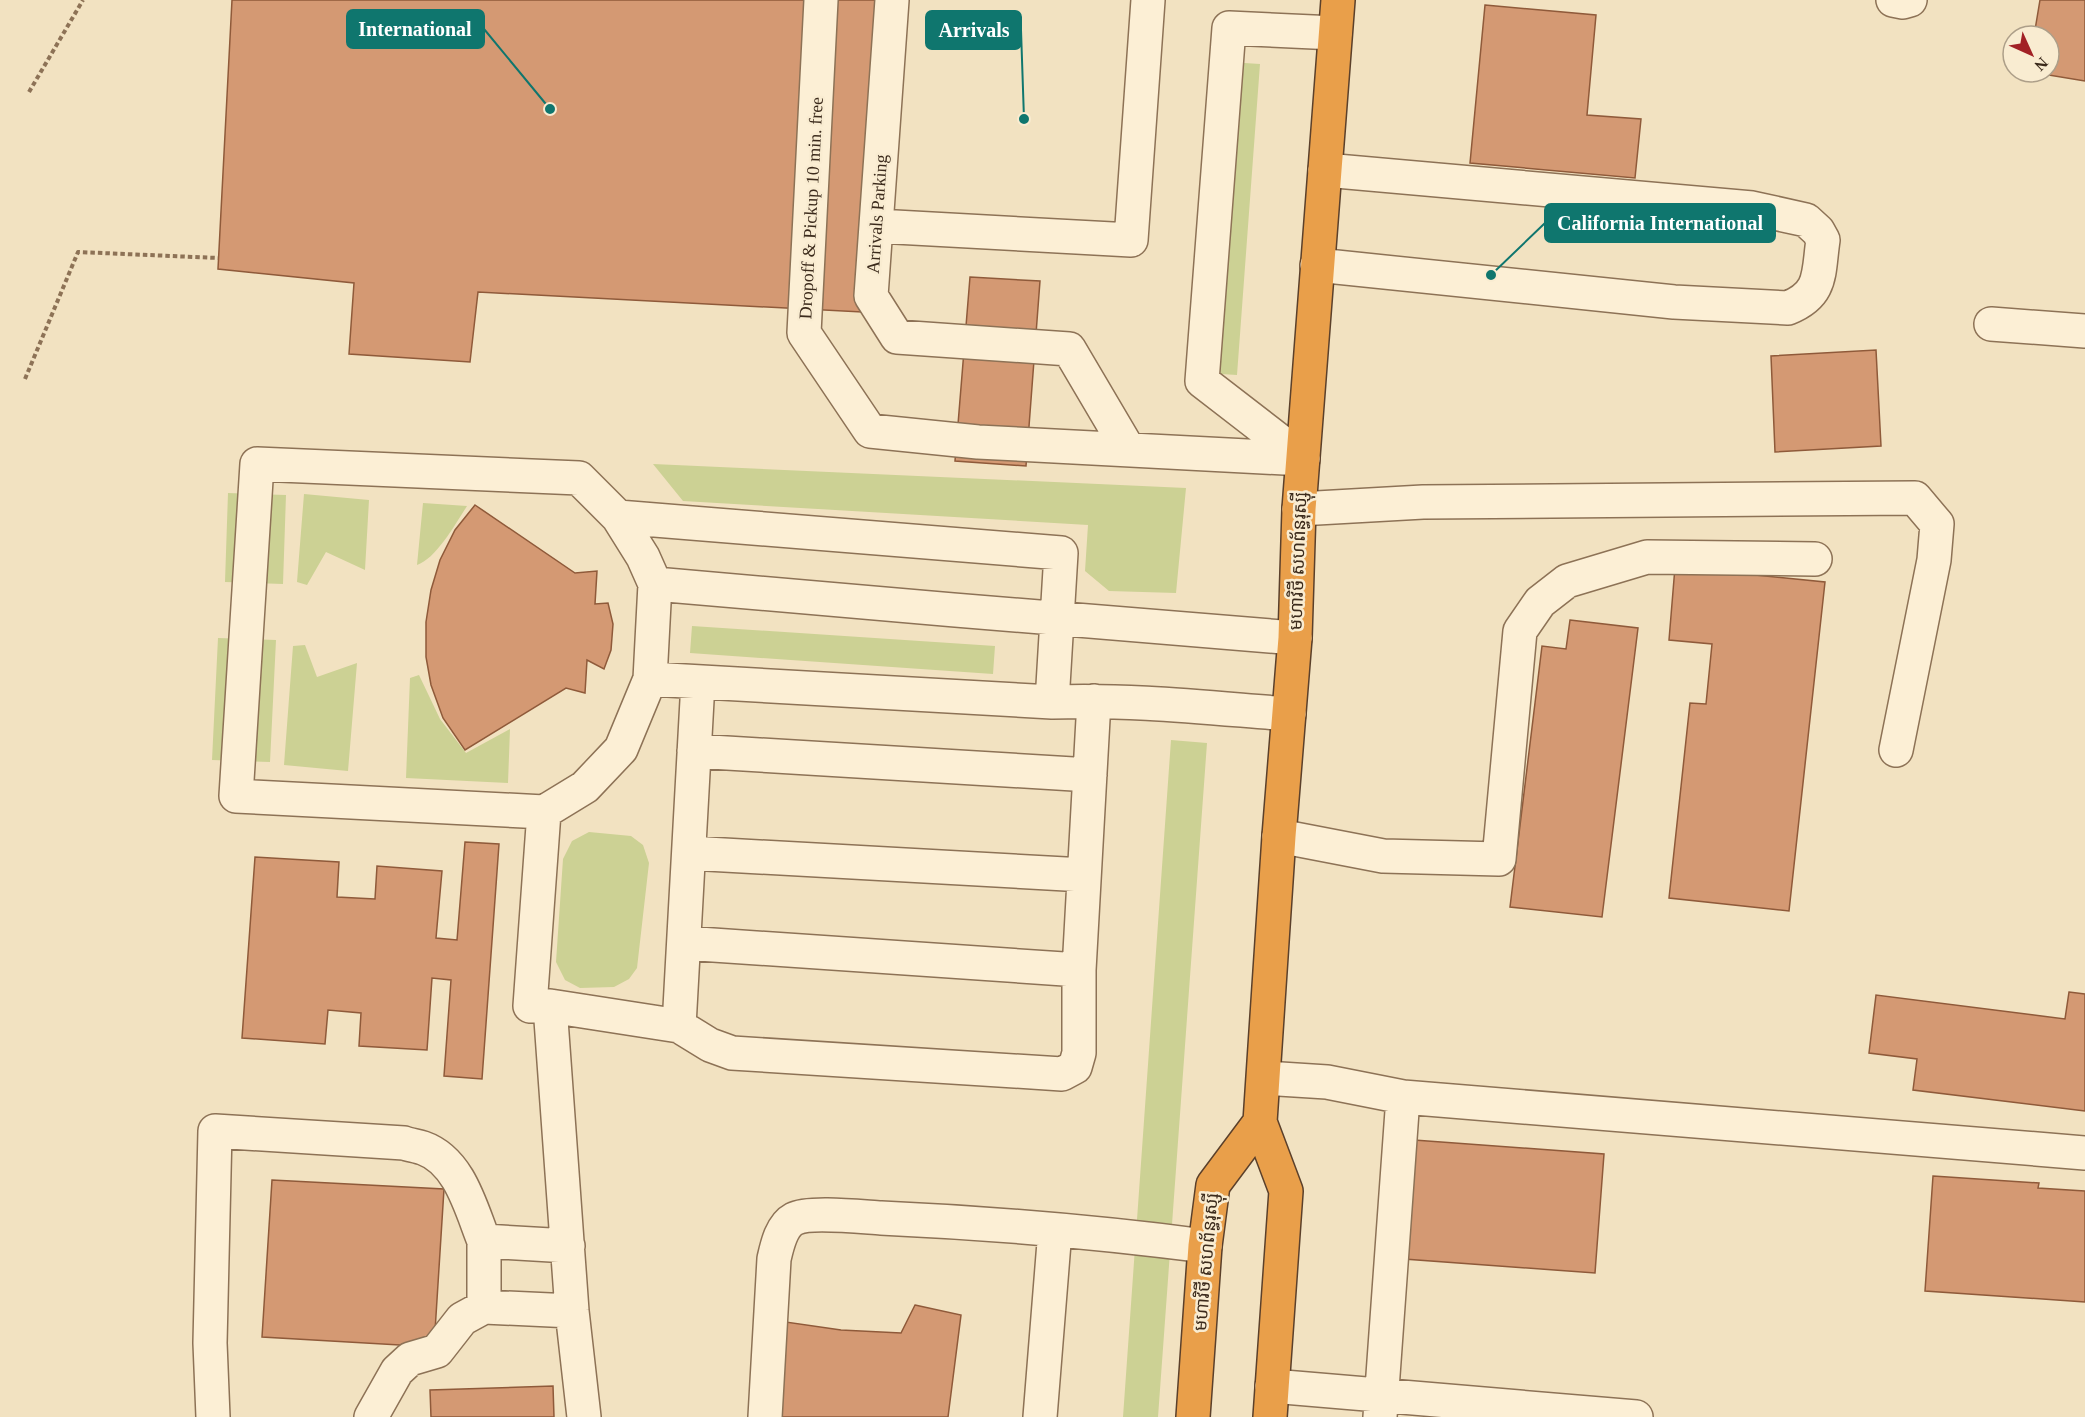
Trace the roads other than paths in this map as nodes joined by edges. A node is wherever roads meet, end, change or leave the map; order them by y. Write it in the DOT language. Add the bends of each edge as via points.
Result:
graph roads {
  1 [pos="821,0"];
  2 [pos="892,0"];
  3 [pos="1148,0"];
  4 [pos="1338,0"];
  5 [pos="1893,0"];
  6 [pos="1910,0"];
  7 [pos="1335,33"];
  8 [pos="1325,170"];
  9 [pos="877,226"];
  10 [pos="1317,265"];
  11 [pos="1991,324"];
  12 [pos="2085,331"];
  13 [pos="1128,449"];
  14 [pos="1303,459"];
  15 [pos="1299,509"];
  16 [pos="618,517"];
  17 [pos="1815,559"];
  18 [pos="655,584"];
  19 [pos="1056,617"];
  20 [pos="1296,638"];
  21 [pos="650,679"];
  22 [pos="698,682"];
  23 [pos="1094,700"];
  24 [pos="1052,702"];
  25 [pos="1289,714"];
  26 [pos="1896,750"];
  27 [pos="694,751"];
  28 [pos="1090,775"];
  29 [pos="544,812"];
  30 [pos="1279,837"];
  31 [pos="689,853"];
  32 [pos="1084,875"];
  33 [pos="684,943"];
  34 [pos="1079,970"];
  35 [pos="550,1006"];
  36 [pos="679,1026"];
  37 [pos="1264,1078"];
  38 [pos="1403,1096"];
  39 [pos="1260,1122"];
  40 [pos="2085,1153"];
  41 [pos="1055,1230"];
  42 [pos="484,1241"];
  43 [pos="568,1246"];
  44 [pos="1205,1246"];
  45 [pos="484,1307"];
  46 [pos="572,1311"];
  47 [pos="1271,1401"];
  48 [pos="1381,1407"];
  49 [pos="213,1417"];
  50 [pos="371,1417"];
  51 [pos="584,1417"];
  52 [pos="765,1417"];
  53 [pos="1040,1417"];
  54 [pos="1193,1417"];
  55 [pos="1636,1417"];
  1 -- 13 [label="street, Dropoff & Pickup 10 min. free" via="804,333 870,432"];
  2 -- 9 [label="street, Arrivals Parking"];
  3 -- 9 [label="street" via="1131,240"];
  4 -- 7 [label="highway, មហាវិថី សហព័ន្ធរុស្ស៊ី"];
  5 -- 6 [label="street"];
  7 -- 8 [label="highway, មហាវិថី សហព័ន្ធរុស្ស៊ី"];
  7 -- 14 [label="street" via="1229,28 1202,381"];
  8 -- 10 [label="highway, មហាវិថី សហព័ន្ធរុស្ស៊ី"];
  8 -- 10 [label="street" via="1752,208 1806,220 1823,240 1815,288 1803,302 1788,308 1674,302"];
  9 -- 13 [label="street, Arrivals Parking" via="871,296 897,337 1069,349"];
  10 -- 14 [label="highway, មហាវិថី សហព័ន្ធរុស្ស៊ី"];
  11 -- 12 [label="street"];
  13 -- 14 [label="street"];
  14 -- 15 [label="highway, មហាវិថី សហព័ន្ធរុស្ស៊ី"];
  15 -- 20 [label="highway, មហាវិថី សហព័ន្ធរុស្ស៊ី"];
  15 -- 26 [label="street" via="1423,502 1915,498 1937,524 1934,560"];
  16 -- 18 [label="street"];
  16 -- 19 [label="street" via="1061,553"];
  16 -- 29 [label="street" via="579,477 257,464 236,795"];
  17 -- 30 [label="street" via="1647,557 1567,581 1540,602 1520,632 1499,860 1383,856"];
  18 -- 19 [label="street"];
  18 -- 21 [label="street"];
  19 -- 20 [label="street"];
  19 -- 24 [label="street"];
  20 -- 25 [label="highway, មហាវិថី សហព័ន្ធរុស្ស៊ី"];
  21 -- 22 [label="street"];
  21 -- 29 [label="street" via="621,749 585,788"];
  22 -- 24 [label="street"];
  22 -- 27 [label="street"];
  23 -- 24 [label="street"];
  23 -- 25 [label="street"];
  23 -- 28 [label="street"];
  25 -- 30 [label="highway, មហាវិថី សហព័ន្ធរុស្ស៊ី"];
  27 -- 28 [label="street"];
  27 -- 31 [label="street"];
  28 -- 32 [label="street"];
  29 -- 35 [label="street" via="530,1006"];
  30 -- 37 [label="highway, មហាវិថី សហព័ន្ធរុស្ស៊ី"];
  31 -- 32 [label="street"];
  31 -- 33 [label="street"];
  32 -- 34 [label="street"];
  33 -- 34 [label="street"];
  33 -- 36 [label="street"];
  34 -- 36 [label="street" via="1079,1053 1075,1067 1062,1074 732,1053"];
  35 -- 36 [label="street"];
  35 -- 43 [label="street"];
  37 -- 38 [label="street" via="1327,1083"];
  37 -- 39 [label="highway, មហាវិថី សហព័ន្ធរុស្ស៊ី"];
  38 -- 40 [label="street"];
  38 -- 48 [label="street"];
  39 -- 44 [label="highway, មហាវិថី សហព័ន្ធរុស្ស៊ី" via="1213,1185"];
  39 -- 47 [label="highway, មហាវិថី សហព័ន្ធរុស្ស៊ី" via="1286,1191"];
  41 -- 44 [label="street"];
  41 -- 52 [label="street" via="821,1214 794,1219 779,1237 774,1259"];
  41 -- 53 [label="street"];
  42 -- 43 [label="street"];
  42 -- 45 [label="street"];
  42 -- 49 [label="street" via="464,1190 451,1169 425,1148 404,1143 215,1131 210,1343"];
  43 -- 46 [label="street"];
  44 -- 54 [label="highway, មហាវិថី សហព័ន្ធរុស្ស៊ី"];
  45 -- 46 [label="street"];
  45 -- 50 [label="street" via="462,1319 437,1351 410,1359 397,1371"];
  46 -- 51 [label="street"];
  47 -- 48 [label="street"];
  48 -- 55 [label="street"];
}
